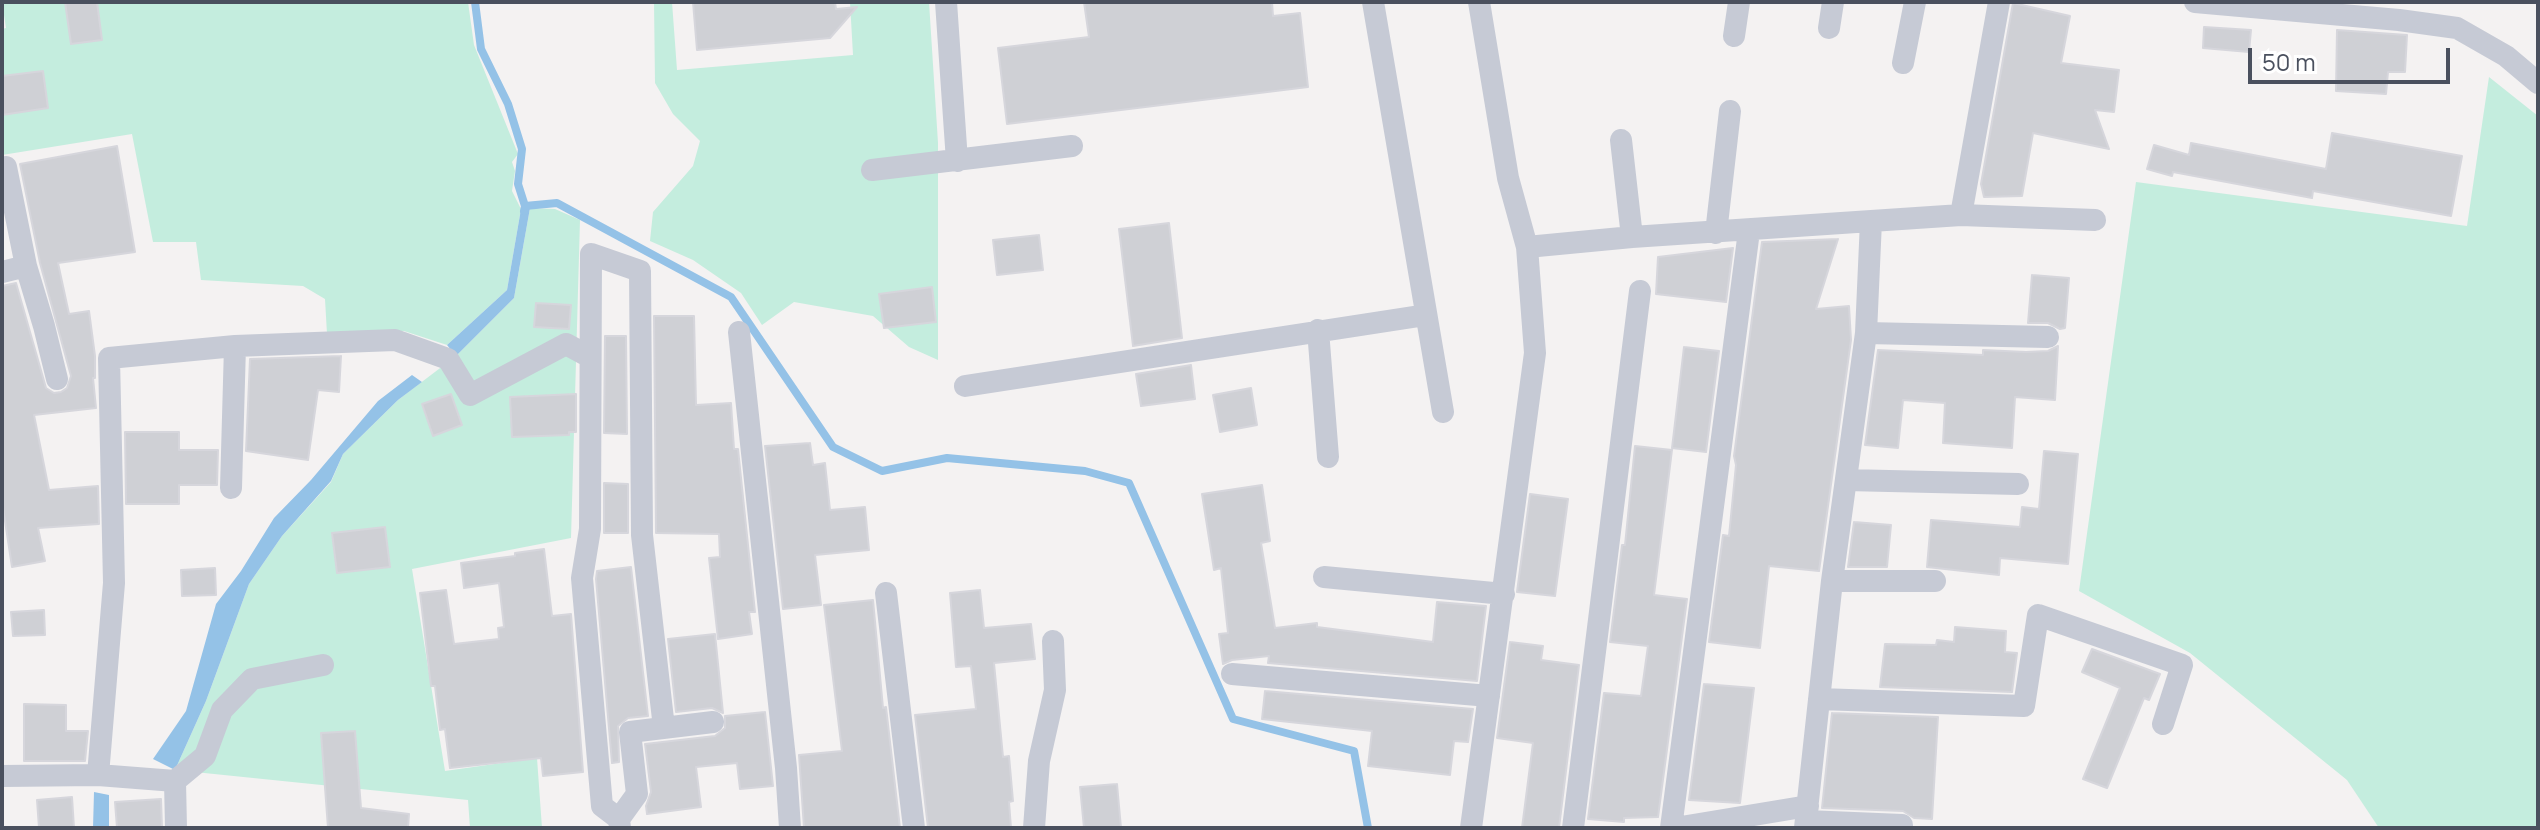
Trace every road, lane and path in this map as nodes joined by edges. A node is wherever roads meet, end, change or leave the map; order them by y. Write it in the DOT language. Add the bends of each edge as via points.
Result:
graph roads {
  1 [pos="946,2"];
  2 [pos="1373,2"];
  3 [pos="1479,2"];
  4 [pos="1739,2"];
  5 [pos="1833,2"];
  6 [pos="1915,2"];
  7 [pos="1999,2"];
  8 [pos="2195,2"];
  9 [pos="1829,28"];
  10 [pos="1734,36"];
  11 [pos="1903,63"];
  12 [pos="2538,83"];
  13 [pos="1730,111"];
  14 [pos="1621,140"];
  15 [pos="1072,146"];
  16 [pos="957,161"];
  17 [pos="6,167"];
  18 [pos="872,170"];
  19 [pos="1961,215"];
  20 [pos="2095,220"];
  21 [pos="1871,221"];
  22 [pos="1749,231"];
  23 [pos="1716,233"];
  24 [pos="1632,237"];
  25 [pos="1527,247"];
  26 [pos="26,266"];
  27 [pos="2,272"];
  28 [pos="1640,291"];
  29 [pos="1426,315"];
  30 [pos="1318,330"];
  31 [pos="739,332"];
  32 [pos="1866,333"];
  33 [pos="2048,337"];
  34 [pos="235,346"];
  35 [pos="590,357"];
  36 [pos="57,379"];
  37 [pos="965,386"];
  38 [pos="1443,412"];
  39 [pos="1328,457"];
  40 [pos="1846,480"];
  41 [pos="2018,484"];
  42 [pos="231,488"];
  43 [pos="1324,577"];
  44 [pos="1832,581"];
  45 [pos="1935,581"];
  46 [pos="886,593"];
  47 [pos="1504,594"];
  48 [pos="1053,641"];
  49 [pos="323,665"];
  50 [pos="1232,674"];
  51 [pos="1489,696"];
  52 [pos="1819,699"];
  53 [pos="713,722"];
  54 [pos="2163,724"];
  55 [pos="664,728"];
  56 [pos="98,775"];
  57 [pos="2,776"];
  58 [pos="175,781"];
  59 [pos="1806,818"];
  60 [pos="619,824"];
  61 [pos="1902,825"];
  62 [pos="176,828"];
  63 [pos="790,828"];
  64 [pos="914,828"];
  65 [pos="1034,828"];
  66 [pos="1471,828"];
  67 [pos="1573,828"];
  68 [pos="1673,828"];
  1 -- 16 [label="street"];
  2 -- 29 [label="street"];
  3 -- 25 [label="street" via="1508,178"];
  4 -- 10 [label="street"];
  5 -- 9 [label="street"];
  6 -- 11 [label="street"];
  7 -- 19 [label="street"];
  8 -- 12 [label="street" via="2457,28 2506,56"];
  13 -- 23 [label="street"];
  14 -- 24 [label="street"];
  15 -- 16 [label="street"];
  16 -- 18 [label="street"];
  17 -- 26 [label="street"];
  19 -- 20 [label="street"];
  19 -- 21 [label="street"];
  21 -- 22 [label="street"];
  21 -- 32 [label="street"];
  22 -- 23 [label="street"];
  22 -- 68 [label="street"];
  23 -- 24 [label="street"];
  24 -- 25 [label="street"];
  25 -- 47 [label="street" via="1535,353"];
  26 -- 27 [label="street"];
  26 -- 36 [label="street"];
  28 -- 67 [label="street"];
  29 -- 30 [label="street"];
  29 -- 38 [label="street"];
  30 -- 37 [label="street"];
  30 -- 39 [label="street"];
  31 -- 63 [label="street"];
  32 -- 33 [label="street"];
  32 -- 40 [label="street"];
  34 -- 35 [label="street" via="395,340 448,359 470,395 566,344"];
  34 -- 42 [label="street"];
  34 -- 56 [label="street" via="109,358 114,583"];
  35 -- 55 [label="street" via="591,254 640,271 642,535"];
  35 -- 60 [label="street" via="590,529 582,578 602,806"];
  40 -- 41 [label="street"];
  40 -- 44 [label="street"];
  43 -- 47 [label="street"];
  44 -- 45 [label="street"];
  44 -- 52 [label="street"];
  46 -- 64 [label="street"];
  47 -- 51 [label="street"];
  48 -- 65 [label="street" via="1055,690 1039,761"];
  49 -- 58 [label="street" via="252,679 222,710 205,756"];
  50 -- 51 [label="street"];
  51 -- 66 [label="street"];
  52 -- 54 [label="street" via="2024,706 2038,615 2182,665"];
  52 -- 59 [label="street"];
  53 -- 55 [label="street"];
  55 -- 60 [label="street" via="630,732 637,794"];
  56 -- 57 [label="street"];
  56 -- 58 [label="street"];
  58 -- 62 [label="street"];
  59 -- 61 [label="street"];
  59 -- 68 [label="street"];
}
